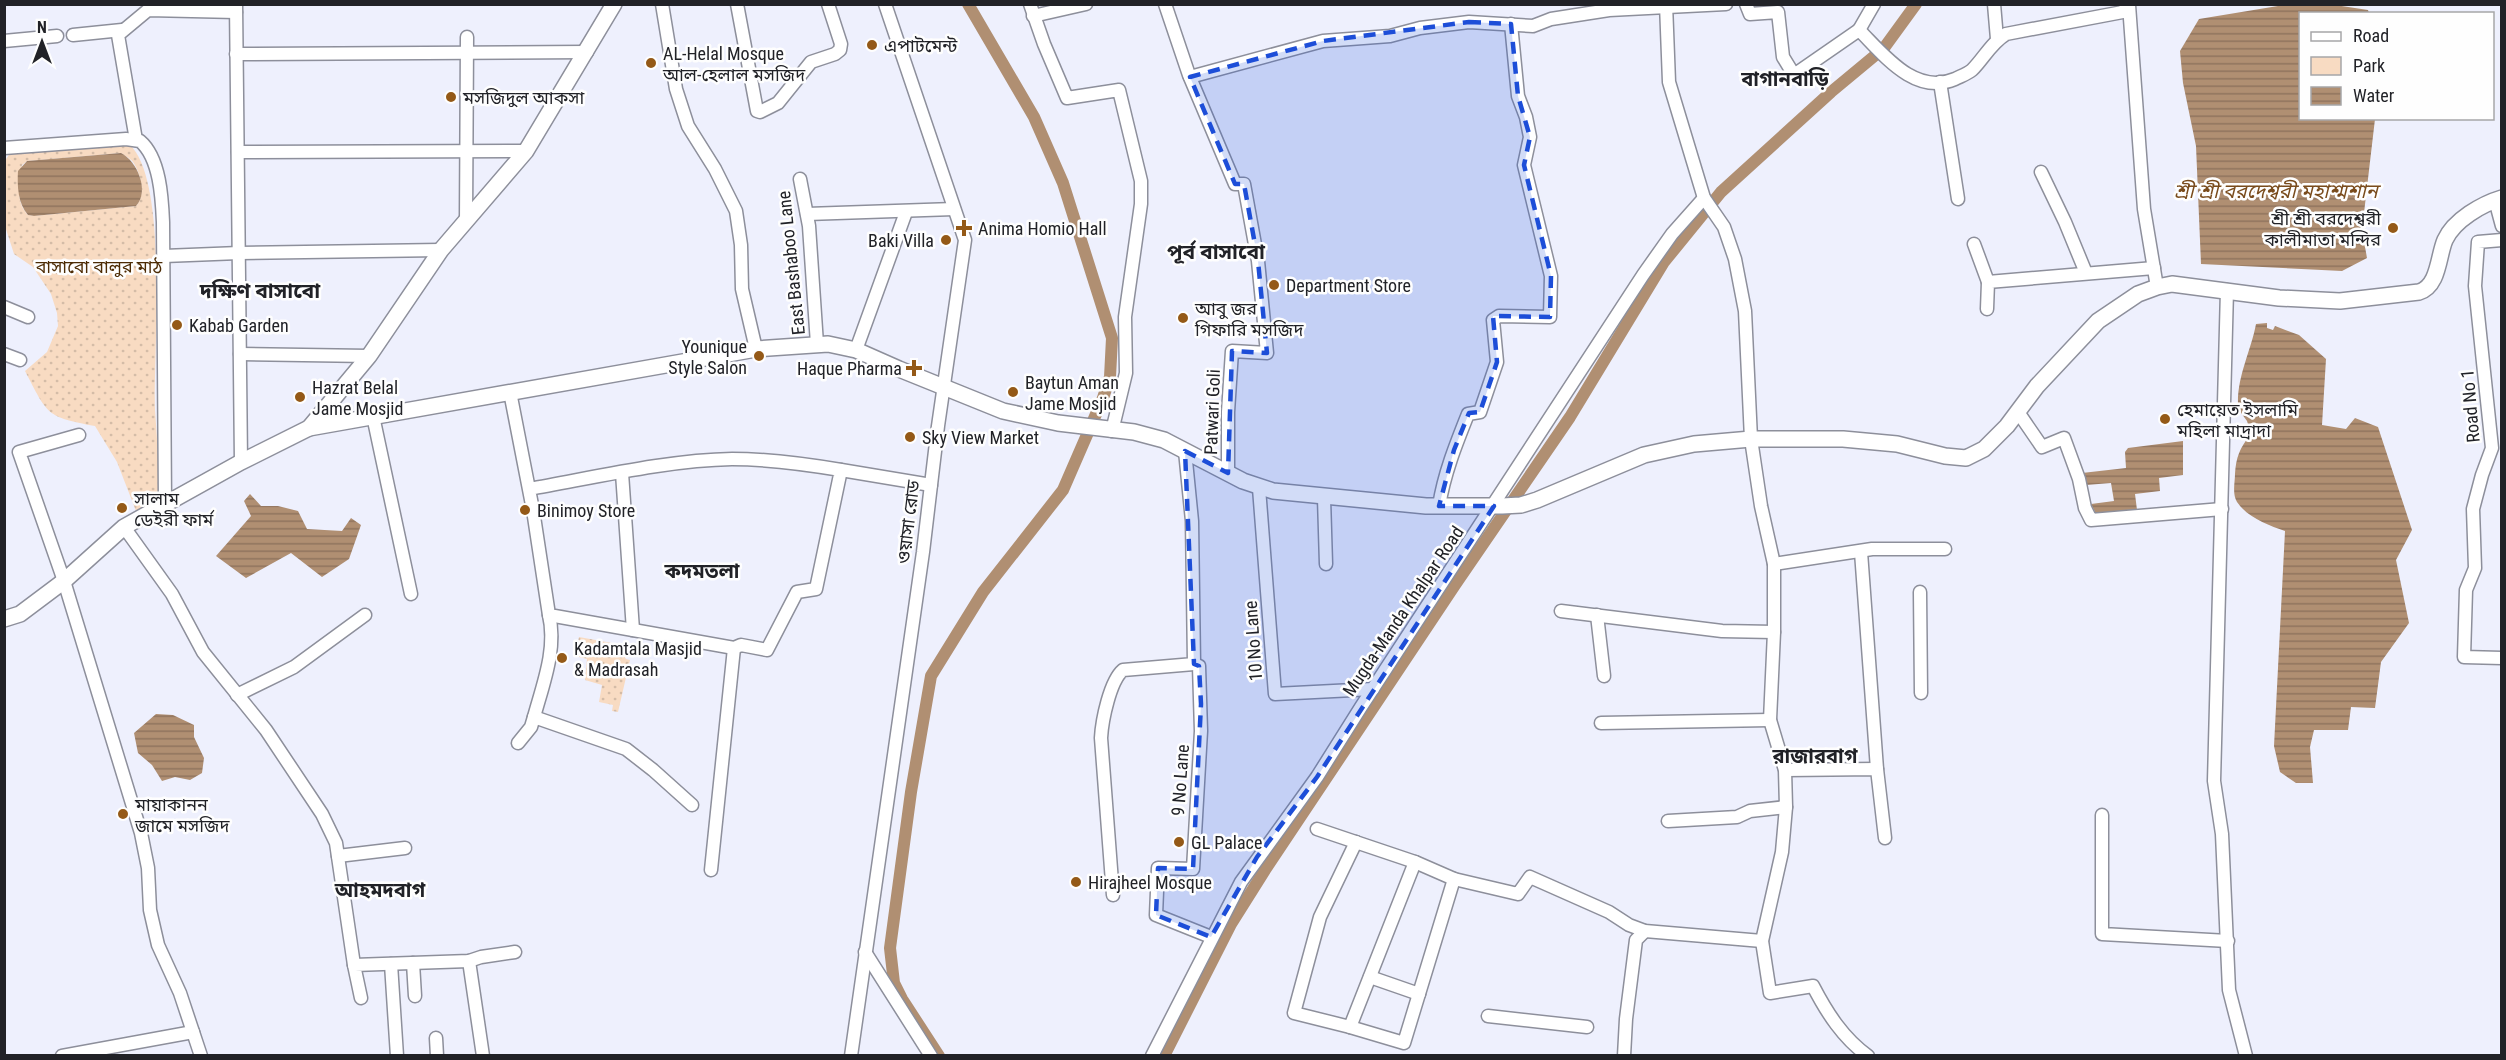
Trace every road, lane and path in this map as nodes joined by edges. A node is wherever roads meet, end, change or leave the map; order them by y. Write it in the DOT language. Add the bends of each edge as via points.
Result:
graph roads {
  1 [pos="614,4"];
  2 [pos="662,4"];
  3 [pos="737,4"];
  4 [pos="828,4"];
  5 [pos="885,4"];
  6 [pos="1086,4"];
  7 [pos="1165,4"];
  8 [pos="1726,4"];
  9 [pos="1746,4"];
  10 [pos="1874,4"];
  11 [pos="1994,4"];
  12 [pos="1666,6"];
  13 [pos="2127,7"];
  14 [pos="236,8"];
  15 [pos="1032,10"];
  16 [pos="1511,24"];
  17 [pos="122,30"];
  18 [pos="1859,30"];
  19 [pos="73,35"];
  20 [pos="57,36"];
  21 [pos="467,37"];
  22 [pos="1996,39"];
  23 [pos="4,41"];
  24 [pos="587,52"];
  25 [pos="465,53"];
  26 [pos="236,54"];
  27 [pos="1190,77"];
  28 [pos="1940,82"];
  29 [pos="136,140"];
  30 [pos="4,148"];
  31 [pos="526,151"];
  32 [pos="238,152"];
  33 [pos="466,153"];
  34 [pos="2041,172"];
  35 [pos="800,179"];
  36 [pos="1958,198"];
  37 [pos="2498,199"];
  38 [pos="1709,205"];
  39 [pos="954,209"];
  40 [pos="906,212"];
  41 [pos="807,214"];
  42 [pos="466,222"];
  43 [pos="2502,226"];
  44 [pos="2502,240"];
  45 [pos="1974,244"];
  46 [pos="441,250"];
  47 [pos="238,253"];
  48 [pos="164,256"];
  49 [pos="2154,268"];
  50 [pos="2086,273"];
  51 [pos="1988,282"];
  52 [pos="2157,287"];
  53 [pos="2227,290"];
  54 [pos="4,308"];
  55 [pos="1987,309"];
  56 [pos="28,317"];
  57 [pos="817,344"];
  58 [pos="756,349"];
  59 [pos="856,350"];
  60 [pos="4,354"];
  61 [pos="240,354"];
  62 [pos="369,356"];
  63 [pos="20,360"];
  64 [pos="945,387"];
  65 [pos="510,392"];
  66 [pos="2018,412"];
  67 [pos="373,416"];
  68 [pos="309,428"];
  69 [pos="1105,430"];
  70 [pos="79,435"];
  71 [pos="1751,439"];
  72 [pos="1185,451"];
  73 [pos="241,462"];
  74 [pos="841,470"];
  75 [pos="622,473"];
  76 [pos="1228,473"];
  77 [pos="931,485"];
  78 [pos="1259,488"];
  79 [pos="529,489"];
  80 [pos="1324,498"];
  81 [pos="165,503"];
  82 [pos="1439,506"];
  83 [pos="1498,506"];
  84 [pos="2222,509"];
  85 [pos="124,527"];
  86 [pos="1945,549"];
  87 [pos="1861,552"];
  88 [pos="1326,564"];
  89 [pos="1774,564"];
  90 [pos="64,581"];
  91 [pos="1920,592"];
  92 [pos="411,594"];
  93 [pos="1561,611"];
  94 [pos="365,615"];
  95 [pos="549,615"];
  96 [pos="1597,615"];
  97 [pos="4,619"];
  98 [pos="633,630"];
  99 [pos="1774,632"];
  100 [pos="734,648"];
  101 [pos="2502,658"];
  102 [pos="1194,664"];
  103 [pos="1604,676"];
  104 [pos="1373,689"];
  105 [pos="1921,693"];
  106 [pos="237,694"];
  107 [pos="534,717"];
  108 [pos="1770,720"];
  109 [pos="1600,723"];
  110 [pos="518,743"];
  111 [pos="1877,769"];
  112 [pos="1785,770"];
  113 [pos="692,806"];
  114 [pos="1786,807"];
  115 [pos="2102,814"];
  116 [pos="1668,821"];
  117 [pos="1317,829"];
  118 [pos="1885,838"];
  119 [pos="1356,842"];
  120 [pos="405,848"];
  121 [pos="338,856"];
  122 [pos="1415,862"];
  123 [pos="711,870"];
  124 [pos="1454,879"];
  125 [pos="1113,895"];
  126 [pos="1645,931"];
  127 [pos="1211,937"];
  128 [pos="1762,941"];
  129 [pos="2228,941"];
  130 [pos="515,952"];
  131 [pos="865,952"];
  132 [pos="469,961"];
  133 [pos="413,963"];
  134 [pos="391,964"];
  135 [pos="354,965"];
  136 [pos="1370,977"];
  137 [pos="1419,994"];
  138 [pos="415,996"];
  139 [pos="361,998"];
  140 [pos="1488,1016"];
  141 [pos="1350,1027"];
  142 [pos="1587,1027"];
  143 [pos="193,1032"];
  144 [pos="436,1038"];
  145 [pos="62,1056"];
  146 [pos="201,1056"];
  147 [pos="397,1056"];
  148 [pos="437,1056"];
  149 [pos="483,1056"];
  150 [pos="851,1056"];
  151 [pos="931,1056"];
  152 [pos="1152,1056"];
  153 [pos="1624,1056"];
  154 [pos="1868,1056"];
  155 [pos="2246,1056"];
  1 -- 24 [label="street"];
  2 -- 58 [label="street" via="676,89 688,126 736,211 742,289"];
  3 -- 4 [label="street" via="760,112 778,103 811,62 840,50"];
  5 -- 39 [label="street, ওয়াসা রোড"];
  6 -- 15 [label="street"];
  7 -- 27 [label="street"];
  8 -- 12 [label="street"];
  9 -- 18 [label="street" via="1750,14 1778,12 1783,57 1794,75"];
  10 -- 18 [label="street"];
  11 -- 22 [label="street"];
  12 -- 16 [label="street" via="1577,15 1533,26"];
  12 -- 38 [label="street" via="1669,82"];
  13 -- 22 [label="street"];
  13 -- 49 [label="street" via="2136,76 2144,209"];
  14 -- 17 [label="street" via="152,9"];
  14 -- 26 [label="street"];
  15 -- 69 [label="street" via="1067,98 1119,90 1141,182 1142,204 1125,317 1126,373"];
  16 -- 27 [label="street" via="1469,22 1390,36 1323,41"];
  16 -- 82 [label="street" via="1518,96 1530,137 1524,165 1551,276 1550,317 1499,316 1493,320 1497,362 1480,412 1468,414"];
  17 -- 19 [label="street"];
  17 -- 29 [label="street" via="117,40"];
  18 -- 28 [label="street" via="1900,70 1916,78"];
  20 -- 23 [label="street"];
  21 -- 25 [label="street"];
  22 -- 28 [label="street" via="1970,72"];
  24 -- 25 [label="street"];
  24 -- 31 [label="street"];
  25 -- 26 [label="street"];
  25 -- 33 [label="street"];
  26 -- 32 [label="street"];
  27 -- 76 [label="street, Patwari Goli" via="1235,184 1244,184 1258,261 1267,353 1232,351"];
  28 -- 36 [label="street"];
  29 -- 30 [label="street" via="113,138"];
  29 -- 48 [label="street" via="145,145 155,172 162,209"];
  31 -- 33 [label="street"];
  31 -- 42 [label="street"];
  32 -- 33 [label="street"];
  32 -- 47 [label="street"];
  33 -- 42 [label="street"];
  34 -- 50 [label="street"];
  35 -- 41 [label="street, East Bashaboo Lane"];
  37 -- 43 [label="street"];
  37 -- 53 [label="street" via="2460,220 2446,238 2435,277 2425,290 2340,301"];
  38 -- 71 [label="street" via="1724,227 1735,259 1745,311"];
  38 -- 83 [label="street, Mugda-Manda Khalpar Road" via="1672,234 1643,275"];
  39 -- 40 [label="street"];
  39 -- 64 [label="street, ওয়াসা রোড" via="965,240"];
  40 -- 41 [label="street"];
  40 -- 59 [label="street"];
  41 -- 57 [label="street, East Bashaboo Lane"];
  42 -- 46 [label="street"];
  44 -- 101 [label="street, Road No 1" via="2478,242 2475,286 2492,448 2473,509 2475,568 2466,590 2464,657"];
  45 -- 51 [label="street"];
  46 -- 47 [label="street"];
  46 -- 62 [label="street"];
  47 -- 48 [label="street"];
  47 -- 61 [label="street"];
  48 -- 81 [label="street"];
  49 -- 50 [label="street"];
  49 -- 52 [label="street"];
  50 -- 51 [label="street"];
  51 -- 55 [label="street"];
  52 -- 53 [label="street" via="2172,284"];
  52 -- 66 [label="street" via="2138,294 2098,321"];
  53 -- 84 [label="street"];
  54 -- 56 [label="street"];
  57 -- 58 [label="street"];
  57 -- 59 [label="street"];
  58 -- 65 [label="street"];
  59 -- 64 [label="street"];
  60 -- 63 [label="street"];
  61 -- 62 [label="street"];
  61 -- 73 [label="street"];
  62 -- 68 [label="street"];
  64 -- 69 [label="street" via="1028,418"];
  64 -- 77 [label="street, ওয়াসা রোড"];
  65 -- 67 [label="street"];
  65 -- 79 [label="street"];
  66 -- 71 [label="street" via="1984,449 1966,458 1864,441"];
  66 -- 84 [label="street" via="2042,447 2064,438 2091,520"];
  67 -- 68 [label="street"];
  67 -- 92 [label="street"];
  68 -- 73 [label="street"];
  69 -- 72 [label="street" via="1146,434"];
  70 -- 90 [label="street" via="19,452"];
  71 -- 83 [label="street" via="1694,444 1644,455 1521,505"];
  71 -- 89 [label="street"];
  72 -- 76 [label="street"];
  72 -- 102 [label="street, 9 No Lane" via="1192,521"];
  73 -- 81 [label="street"];
  74 -- 75 [label="street" via="731,459"];
  74 -- 77 [label="street"];
  74 -- 100 [label="street" via="816,589 797,592 767,650 741,645"];
  75 -- 79 [label="street"];
  75 -- 98 [label="street"];
  76 -- 78 [label="street"];
  77 -- 131 [label="street, ওয়াসা রোড"];
  78 -- 80 [label="street"];
  78 -- 104 [label="street, 10 No Lane" via="1275,694"];
  79 -- 95 [label="street"];
  80 -- 82 [label="street"];
  80 -- 88 [label="street"];
  81 -- 85 [label="street"];
  82 -- 83 [label="street"];
  83 -- 104 [label="street, Mugda-Manda Khalpar Road"];
  84 -- 129 [label="street" via="2214,781 2222,834"];
  85 -- 90 [label="street"];
  85 -- 106 [label="street" via="172,594 203,652"];
  86 -- 87 [label="street"];
  87 -- 89 [label="street"];
  87 -- 111 [label="street"];
  89 -- 99 [label="street"];
  90 -- 97 [label="street" via="21,614"];
  90 -- 143 [label="street" via="141,833 158,945"];
  91 -- 105 [label="street"];
  93 -- 96 [label="street"];
  94 -- 106 [label="street" via="294,667"];
  95 -- 98 [label="street"];
  95 -- 107 [label="street" via="552,647"];
  96 -- 99 [label="street" via="1722,631"];
  96 -- 103 [label="street"];
  98 -- 100 [label="street"];
  99 -- 108 [label="street"];
  100 -- 123 [label="street"];
  102 -- 125 [label="street" via="1123,670 1115,679 1101,738"];
  102 -- 127 [label="street, 9 No Lane" via="1199,666 1201,704 1193,869 1158,868 1156,915"];
  104 -- 127 [label="street, Mugda-Manda Khalpar Road" via="1317,777 1251,866"];
  106 -- 121 [label="street" via="322,814"];
  107 -- 110 [label="street"];
  107 -- 113 [label="street" via="626,749"];
  108 -- 109 [label="street"];
  108 -- 112 [label="street"];
  111 -- 112 [label="street"];
  111 -- 118 [label="street"];
  112 -- 114 [label="street"];
  114 -- 116 [label="street" via="1750,811 1737,817"];
  114 -- 128 [label="street" via="1782,852"];
  115 -- 129 [label="street" via="2102,934"];
  117 -- 119 [label="street"];
  119 -- 122 [label="street"];
  119 -- 141 [label="street" via="1320,917 1294,1013"];
  120 -- 121 [label="street"];
  121 -- 135 [label="street"];
  122 -- 124 [label="street"];
  122 -- 136 [label="street"];
  124 -- 126 [label="street" via="1518,894 1530,877"];
  124 -- 137 [label="street"];
  126 -- 128 [label="street"];
  126 -- 153 [label="street" via="1636,940"];
  127 -- 152 [label="street, Mugda-Manda Khalpar Road"];
  128 -- 154 [label="street" via="1770,993 1813,986 1833,1020 1854,1046"];
  129 -- 155 [label="street" via="2229,990"];
  130 -- 132 [label="street"];
  131 -- 150 [label="street, ওয়াসা রোড"];
  131 -- 151 [label="street"];
  132 -- 133 [label="street"];
  132 -- 149 [label="street"];
  133 -- 134 [label="street"];
  133 -- 138 [label="street"];
  134 -- 135 [label="street"];
  134 -- 147 [label="street"];
  135 -- 139 [label="street"];
  136 -- 137 [label="street"];
  136 -- 141 [label="street"];
  137 -- 141 [label="street" via="1404,1043"];
  140 -- 142 [label="street"];
  143 -- 145 [label="street"];
  143 -- 146 [label="street"];
  144 -- 148 [label="street"];
}
